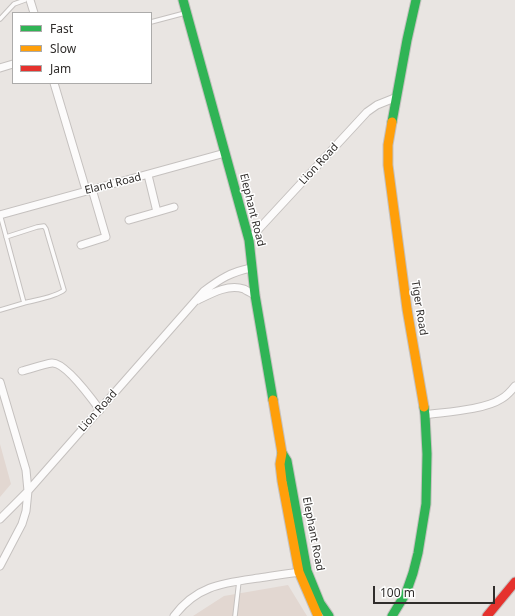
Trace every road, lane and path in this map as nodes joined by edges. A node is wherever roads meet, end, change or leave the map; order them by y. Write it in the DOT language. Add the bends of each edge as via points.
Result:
graph roads {
  1 [pos="25,0"];
  2 [pos="30,0"];
  3 [pos="183,0"];
  4 [pos="416,0"];
  5 [pos="34,12"];
  6 [pos="186,13"];
  7 [pos="0,19"];
  8 [pos="152,22"];
  9 [pos="12,64"];
  10 [pos="0,68"];
  11 [pos="54,84"];
  12 [pos="397,97"];
  13 [pos="225,153"];
  14 [pos="148,175"];
  15 [pos="89,190"];
  16 [pos="174,207"];
  17 [pos="157,212"];
  18 [pos="0,214"];
  19 [pos="129,220"];
  20 [pos="6,237"];
  21 [pos="249,240"];
  22 [pos="81,245"];
  23 [pos="251,268"];
  24 [pos="255,295"];
  25 [pos="194,302"];
  26 [pos="24,303"];
  27 [pos="0,310"];
  28 [pos="22,371"];
  29 [pos="0,382"];
  30 [pos="515,386"];
  31 [pos="100,410"];
  32 [pos="424,415"];
  33 [pos="28,491"];
  34 [pos="0,519"];
  35 [pos="0,566"];
  36 [pos="303,572"];
  37 [pos="239,581"];
  38 [pos="515,582"];
  39 [pos="174,616"];
  40 [pos="236,616"];
  41 [pos="318,616"];
  42 [pos="329,616"];
  43 [pos="392,616"];
  44 [pos="487,616"];
  1 -- 7 [label="lane" via="14,4"];
  2 -- 5 [label="street"];
  3 -- 6 [label="main road, Elephant Road"];
  4 -- 12 [label="main road, Tiger Road"];
  6 -- 8 [label="lane"];
  6 -- 13 [label="main road, Elephant Road"];
  9 -- 10 [label="street"];
  11 -- 15 [label="street"];
  12 -- 21 [label="street, Lion Road" via="367,112"];
  12 -- 32 [label="main road, Tiger Road" via="388,145 388,165"];
  13 -- 14 [label="street, Eland Road"];
  13 -- 21 [label="main road, Elephant Road"];
  14 -- 15 [label="street, Eland Road"];
  14 -- 17 [label="street"];
  15 -- 18 [label="street, Eland Road"];
  15 -- 22 [label="street" via="106,238"];
  16 -- 17 [label="street"];
  17 -- 19 [label="street"];
  18 -- 20 [label="lane"];
  20 -- 26 [label="lane"];
  20 -- 26 [label="lane" via="44,226 64,288 61,292"];
  21 -- 23 [label="main road, Elephant Road"];
  23 -- 24 [label="main road, Elephant Road"];
  23 -- 25 [label="street, Lion Road" via="217,280"];
  24 -- 25 [label="street, Lion Road" via="243,289 226,289"];
  24 -- 36 [label="main road, Elephant Road" via="282,453 286,461 286,481"];
  25 -- 31 [label="street, Lion Road"];
  26 -- 27 [label="lane"];
  28 -- 31 [label="street" via="53,363 60,366 80,385"];
  29 -- 33 [label="street" via="26,470"];
  30 -- 32 [label="street" via="501,400 494,403"];
  31 -- 33 [label="street, Lion Road"];
  32 -- 43 [label="main road, Tiger Road" via="427,454 426,504 413,573 406,593"];
  33 -- 34 [label="street, Lion Road"];
  33 -- 35 [label="street" via="22,524"];
  36 -- 37 [label="street"];
  36 -- 41 [label="main road, Elephant Road"];
  36 -- 42 [label="main road, Elephant Road"];
  37 -- 39 [label="street" via="203,590 186,601"];
  37 -- 40 [label="lane"];
  38 -- 44 [label="main road"];
}
